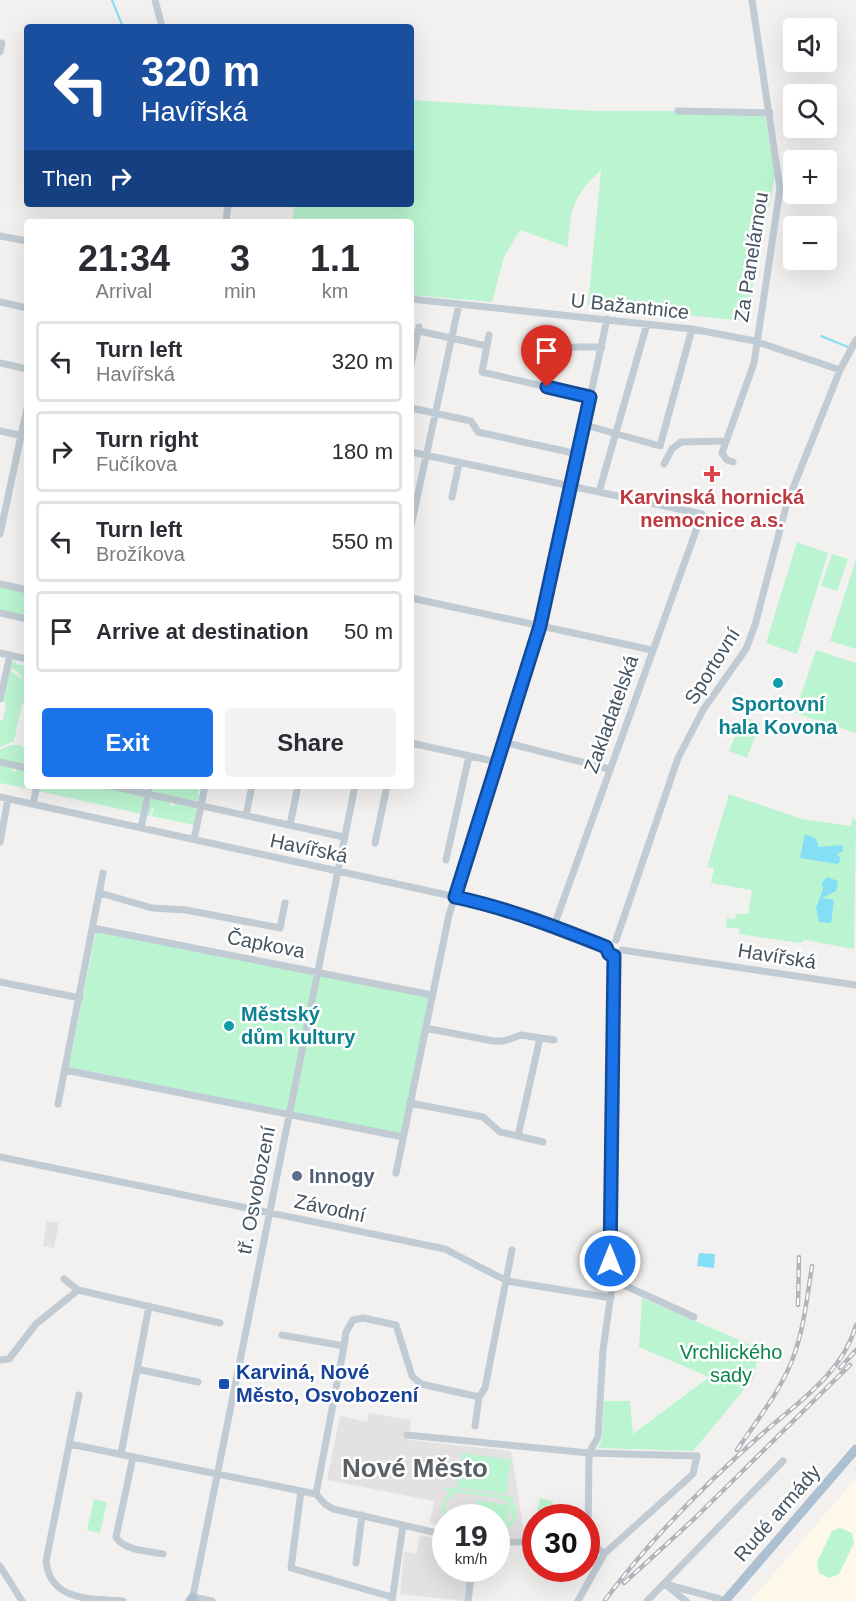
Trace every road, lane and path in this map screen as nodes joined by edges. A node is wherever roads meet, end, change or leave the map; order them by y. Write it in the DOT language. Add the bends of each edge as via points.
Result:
graph roads {
  1 [pos="155,0"];
  2 [pos="752,0"];
  3 [pos="161,24"];
  4 [pos="678,111"];
  5 [pos="770,113"];
  6 [pos="0,236"];
  7 [pos="24,240"];
  8 [pos="414,299"];
  9 [pos="0,302"];
  10 [pos="459,304"];
  11 [pos="24,307"];
  12 [pos="607,319"];
  13 [pos="647,324"];
  14 [pos="692,329"];
  15 [pos="489,335"];
  16 [pos="453,338"];
  17 [pos="856,340"];
  18 [pos="755,341"];
  19 [pos="487,346"];
  20 [pos="573,347"];
  21 [pos="602,347"];
  22 [pos="414,351"];
  23 [pos="0,363"];
  24 [pos="24,368"];
  25 [pos="840,370"];
  26 [pos="590,397"];
  27 [pos="414,409"];
  28 [pos="436,413"];
  29 [pos="585,425"];
  30 [pos="0,431"];
  31 [pos="616,435"];
  32 [pos="24,437"];
  33 [pos="725,441"];
  34 [pos="414,453"];
  35 [pos="578,454"];
  36 [pos="427,455"];
  37 [pos="733,462"];
  38 [pos="459,463"];
  39 [pos="664,464"];
  40 [pos="571,486"];
  41 [pos="599,492"];
  42 [pos="452,497"];
  43 [pos="414,513"];
  44 [pos="0,534"];
  45 [pos="0,584"];
  46 [pos="24,589"];
  47 [pos="414,599"];
  48 [pos="0,613"];
  49 [pos="24,618"];
  50 [pos="540,626"];
  51 [pos="652,650"];
  52 [pos="0,653"];
  53 [pos="10,655"];
  54 [pos="24,658"];
  55 [pos="0,699"];
  56 [pos="504,742"];
  57 [pos="414,744"];
  58 [pos="469,756"];
  59 [pos="0,762"];
  60 [pos="497,762"];
  61 [pos="24,767"];
  62 [pos="609,769"];
  63 [pos="36,789"];
  64 [pos="204,789"];
  65 [pos="251,789"];
  66 [pos="297,789"];
  67 [pos="354,789"];
  68 [pos="386,789"];
  69 [pos="149,790"];
  70 [pos="4,798"];
  71 [pos="33,804"];
  72 [pos="201,806"];
  73 [pos="246,815"];
  74 [pos="290,825"];
  75 [pos="141,828"];
  76 [pos="344,837"];
  77 [pos="194,839"];
  78 [pos="0,842"];
  79 [pos="375,843"];
  80 [pos="446,860"];
  81 [pos="336,871"];
  82 [pos="103,873"];
  83 [pos="100,893"];
  84 [pos="455,897"];
  85 [pos="285,903"];
  86 [pos="554,926"];
  87 [pos="93,927"];
  88 [pos="616,940"];
  89 [pos="606,947"];
  90 [pos="622,950"];
  91 [pos="614,956"];
  92 [pos="317,971"];
  93 [pos="0,982"];
  94 [pos="856,985"];
  95 [pos="432,995"];
  96 [pos="80,998"];
  97 [pos="425,1028"];
  98 [pos="540,1038"];
  99 [pos="554,1040"];
  100 [pos="65,1070"];
  101 [pos="410,1103"];
  102 [pos="58,1104"];
  103 [pos="288,1114"];
  104 [pos="518,1136"];
  105 [pos="403,1137"];
  106 [pos="543,1142"];
  107 [pos="0,1157"];
  108 [pos="396,1173"];
  109 [pos="268,1212"];
  110 [pos="512,1250"];
  111 [pos="64,1278"];
  112 [pos="613,1280"];
  113 [pos="507,1281"];
  114 [pos="77,1287"];
  115 [pos="611,1298"];
  116 [pos="149,1306"];
  117 [pos="694,1317"];
  118 [pos="220,1323"];
  119 [pos="282,1335"];
  120 [pos="344,1346"];
  121 [pos="0,1360"];
  122 [pos="137,1369"];
  123 [pos="198,1382"];
  124 [pos="79,1395"];
  125 [pos="479,1397"];
  126 [pos="475,1426"];
  127 [pos="407,1435"];
  128 [pos="70,1444"];
  129 [pos="856,1449"];
  130 [pos="589,1453"];
  131 [pos="120,1454"];
  132 [pos="133,1458"];
  133 [pos="783,1461"];
  134 [pos="218,1474"];
  135 [pos="301,1491"];
  136 [pos="316,1494"];
  137 [pos="588,1504"];
  138 [pos="363,1515"];
  139 [pos="403,1525"];
  140 [pos="432,1532"];
  141 [pos="600,1550"];
  142 [pos="163,1554"];
  143 [pos="604,1554"];
  144 [pos="356,1563"];
  145 [pos="0,1566"];
  146 [pos="470,1582"];
  147 [pos="664,1584"];
  148 [pos="392,1599"];
  149 [pos="192,1600"];
  150 [pos="22,1601"];
  151 [pos="123,1601"];
  152 [pos="212,1601"];
  153 [pos="468,1601"];
  154 [pos="578,1601"];
  155 [pos="647,1601"];
  156 [pos="686,1601"];
  157 [pos="726,1601"];
  1 -- 3 [label="street"];
  2 -- 5 [label="street, Za Panelárnou"];
  4 -- 5 [label="street"];
  5 -- 18 [label="street, Za Panelárnou" via="780,189"];
  6 -- 7 [label="street"];
  8 -- 10 [label="street, U Bažantnice"];
  9 -- 11 [label="street"];
  10 -- 12 [label="street, U Bažantnice"];
  10 -- 16 [label="street"];
  12 -- 13 [label="street, U Bažantnice"];
  12 -- 21 [label="street"];
  13 -- 14 [label="street, U Bažantnice"];
  13 -- 31 [label="street"];
  14 -- 18 [label="street, U Bažantnice"];
  14 -- 31 [label="street" via="660,446"];
  15 -- 19 [label="street"];
  16 -- 19 [label="street"];
  16 -- 22 [label="street" via="419,329"];
  16 -- 28 [label="street"];
  17 -- 25 [label="street, Sportovní"];
  18 -- 25 [label="street, U Bažantnice"];
  18 -- 33 [label="street" via="754,363"];
  19 -- 26 [label="street" via="482,372"];
  20 -- 21 [label="street"];
  21 -- 26 [label="street"];
  23 -- 24 [label="street"];
  25 -- 88 [label="street, Sportovní" via="787,503 746,650 703,710 678,758"];
  26 -- 29 [label="street"];
  27 -- 28 [label="street"];
  28 -- 35 [label="street" via="471,421 478,432"];
  28 -- 36 [label="street"];
  29 -- 31 [label="street"];
  29 -- 35 [label="street"];
  30 -- 32 [label="street"];
  31 -- 41 [label="street"];
  32 -- 44 [label="street"];
  33 -- 37 [label="street" via="722,453"];
  33 -- 39 [label="street" via="681,442"];
  34 -- 36 [label="street"];
  35 -- 40 [label="street"];
  36 -- 38 [label="street"];
  36 -- 43 [label="street"];
  38 -- 40 [label="street"];
  38 -- 42 [label="street"];
  40 -- 41 [label="street"];
  40 -- 50 [label="street"];
  41 -- 51 [label="street, Zakladatelská" via="702,514"];
  45 -- 46 [label="street"];
  47 -- 50 [label="street"];
  48 -- 49 [label="street"];
  50 -- 51 [label="street"];
  50 -- 56 [label="street"];
  51 -- 62 [label="street, Zakladatelská"];
  52 -- 53 [label="street"];
  53 -- 54 [label="street"];
  53 -- 55 [label="street"];
  56 -- 60 [label="street"];
  56 -- 62 [label="street"];
  57 -- 58 [label="street"];
  58 -- 60 [label="street"];
  58 -- 80 [label="street"];
  59 -- 61 [label="street"];
  60 -- 84 [label="street"];
  62 -- 86 [label="street, Zakladatelská"];
  63 -- 71 [label="street"];
  64 -- 72 [label="street"];
  65 -- 73 [label="street"];
  66 -- 74 [label="street"];
  67 -- 76 [label="street, tř. Osvobození"];
  68 -- 79 [label="street"];
  69 -- 72 [label="street"];
  69 -- 75 [label="street"];
  70 -- 71 [label="street, Havířská"];
  70 -- 78 [label="street"];
  71 -- 75 [label="street, Havířská"];
  72 -- 73 [label="street"];
  72 -- 77 [label="street"];
  73 -- 74 [label="street"];
  74 -- 76 [label="street"];
  75 -- 77 [label="street, Havířská"];
  76 -- 81 [label="street, tř. Osvobození"];
  77 -- 81 [label="street, Havířská"];
  81 -- 84 [label="street, Havířská"];
  81 -- 92 [label="street, tř. Osvobození"];
  82 -- 83 [label="street"];
  83 -- 85 [label="street, Čapkova" via="152,908 186,910 280,928"];
  83 -- 87 [label="street"];
  84 -- 86 [label="street, Havířská" via="507,909"];
  84 -- 95 [label="street"];
  86 -- 89 [label="street, Havířská"];
  87 -- 92 [label="street, Čapkova"];
  87 -- 96 [label="street"];
  88 -- 89 [label="street"];
  88 -- 90 [label="street"];
  89 -- 91 [label="street"];
  90 -- 91 [label="street"];
  90 -- 94 [label="street, Havířská"];
  91 -- 112 [label="street" via="610,1261"];
  92 -- 95 [label="street, Čapkova"];
  92 -- 103 [label="street, tř. Osvobození"];
  93 -- 96 [label="street"];
  95 -- 97 [label="street"];
  96 -- 100 [label="street"];
  97 -- 98 [label="street" via="493,1041 521,1035"];
  97 -- 101 [label="street"];
  98 -- 99 [label="street"];
  98 -- 104 [label="street"];
  100 -- 102 [label="street"];
  100 -- 103 [label="street"];
  101 -- 104 [label="street" via="483,1117 500,1132"];
  101 -- 105 [label="street"];
  103 -- 105 [label="street"];
  103 -- 109 [label="street, tř. Osvobození"];
  104 -- 106 [label="street"];
  105 -- 108 [label="street"];
  107 -- 109 [label="street, Závodní"];
  109 -- 113 [label="street, Závodní" via="445,1250"];
  109 -- 134 [label="street, tř. Osvobození"];
  110 -- 113 [label="street"];
  111 -- 114 [label="street"];
  112 -- 115 [label="street"];
  112 -- 117 [label="street"];
  113 -- 115 [label="street, Závodní"];
  113 -- 125 [label="street" via="485,1388"];
  114 -- 116 [label="street"];
  114 -- 121 [label="street" via="36,1324 9,1359"];
  115 -- 130 [label="street" via="603,1350 598,1437"];
  116 -- 118 [label="street"];
  116 -- 122 [label="street"];
  119 -- 120 [label="street"];
  120 -- 125 [label="street" via="352,1320 363,1318 396,1325 412,1376 421,1384"];
  120 -- 136 [label="street"];
  122 -- 123 [label="street"];
  122 -- 131 [label="street"];
  124 -- 128 [label="street"];
  125 -- 126 [label="street"];
  127 -- 130 [label="street"];
  128 -- 131 [label="street"];
  128 -- 151 [label="street" via="46,1561 47,1573 52,1583 78,1598"];
  129 -- 157 [label="main road, Rudé armády"];
  130 -- 137 [label="street"];
  130 -- 143 [label="street" via="697,1456 693,1474"];
  131 -- 132 [label="street"];
  132 -- 134 [label="street"];
  132 -- 142 [label="street" via="116,1537 127,1547"];
  133 -- 147 [label="street, Rudé armády"];
  134 -- 135 [label="street"];
  134 -- 149 [label="street, tř. Osvobození"];
  135 -- 136 [label="street"];
  135 -- 148 [label="street" via="291,1568"];
  136 -- 138 [label="street" via="333,1509"];
  138 -- 139 [label="street"];
  138 -- 144 [label="street"];
  139 -- 140 [label="street"];
  139 -- 148 [label="street"];
  141 -- 143 [label="street"];
  143 -- 154 [label="street"];
  145 -- 150 [label="street"];
  146 -- 153 [label="street"];
  147 -- 155 [label="street, Rudé armády"];
  147 -- 156 [label="street"];
  147 -- 157 [label="street"];
  149 -- 152 [label="street"];
}
